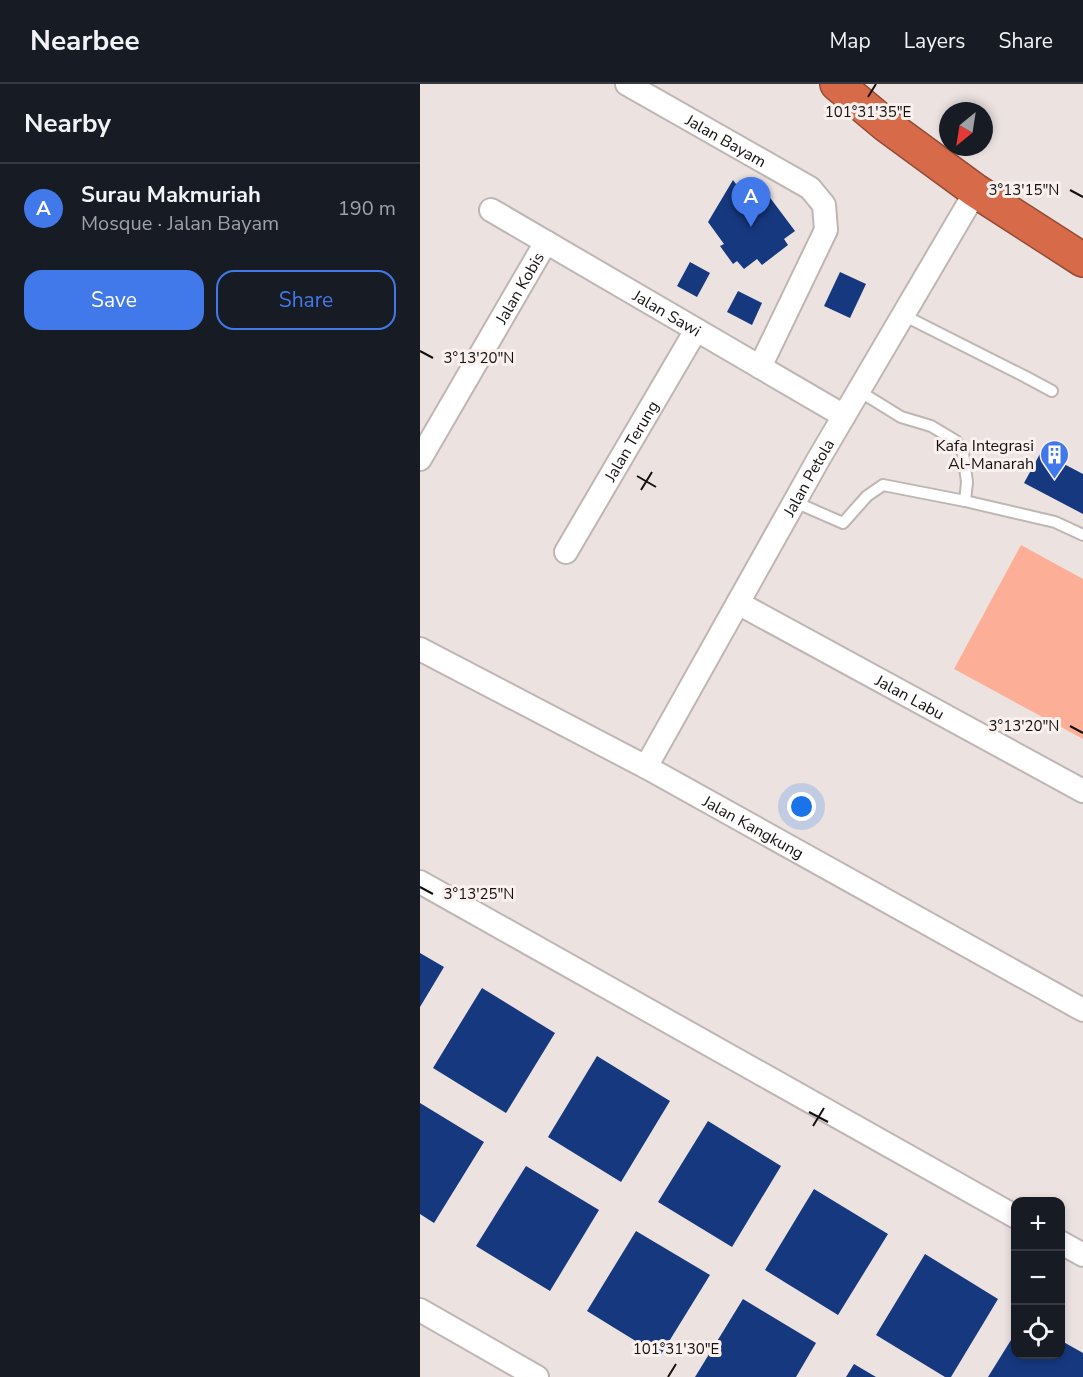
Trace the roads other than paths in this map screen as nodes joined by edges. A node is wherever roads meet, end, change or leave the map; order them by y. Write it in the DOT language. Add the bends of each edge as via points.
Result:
graph roads {
  1 [pos="627,84"];
  2 [pos="837,84"];
  3 [pos="976,191"];
  4 [pos="491,210"];
  5 [pos="546,242"];
  6 [pos="1083,260"];
  7 [pos="903,315"];
  8 [pos="696,330"];
  9 [pos="760,367"];
  10 [pos="1052,391"];
  11 [pos="859,392"];
  12 [pos="844,416"];
  13 [pos="420,459"];
  14 [pos="966,501"];
  15 [pos="795,502"];
  16 [pos="1083,535"];
  17 [pos="566,552"];
  18 [pos="738,603"];
  19 [pos="420,649"];
  20 [pos="646,767"];
  21 [pos="1083,791"];
  22 [pos="420,882"];
  23 [pos="1083,1010"];
  24 [pos="1011,1214"];
  25 [pos="1065,1245"];
  26 [pos="1083,1255"];
  27 [pos="420,1310"];
  28 [pos="537,1377"];
  1 -- 9 [label="street, Jalan Bayam" via="810,188 824,205 826,230"];
  2 -- 3 [label="highway"];
  3 -- 6 [label="highway"];
  3 -- 7 [label="street, Jalan Petola"];
  4 -- 5 [label="street, Jalan Sawi"];
  5 -- 8 [label="street, Jalan Sawi"];
  5 -- 13 [label="street, Jalan Kobis"];
  7 -- 10 [label="lane"];
  7 -- 11 [label="street, Jalan Petola"];
  8 -- 9 [label="street, Jalan Sawi"];
  8 -- 17 [label="street, Jalan Terung"];
  9 -- 12 [label="street, Jalan Sawi"];
  11 -- 12 [label="street, Jalan Petola"];
  11 -- 14 [label="lane" via="901,417 931,426 956,441 963,453"];
  12 -- 15 [label="street, Jalan Petola"];
  14 -- 15 [label="lane" via="883,485 867,496 843,523"];
  14 -- 16 [label="lane" via="1055,522"];
  15 -- 18 [label="street, Jalan Petola"];
  18 -- 20 [label="street, Jalan Petola"];
  18 -- 21 [label="street, Jalan Labu"];
  19 -- 20 [label="street, Jalan Kangkung"];
  20 -- 23 [label="street, Jalan Kangkung"];
  22 -- 24 [label="street"];
  25 -- 26 [label="street"];
  27 -- 28 [label="street"];
}
